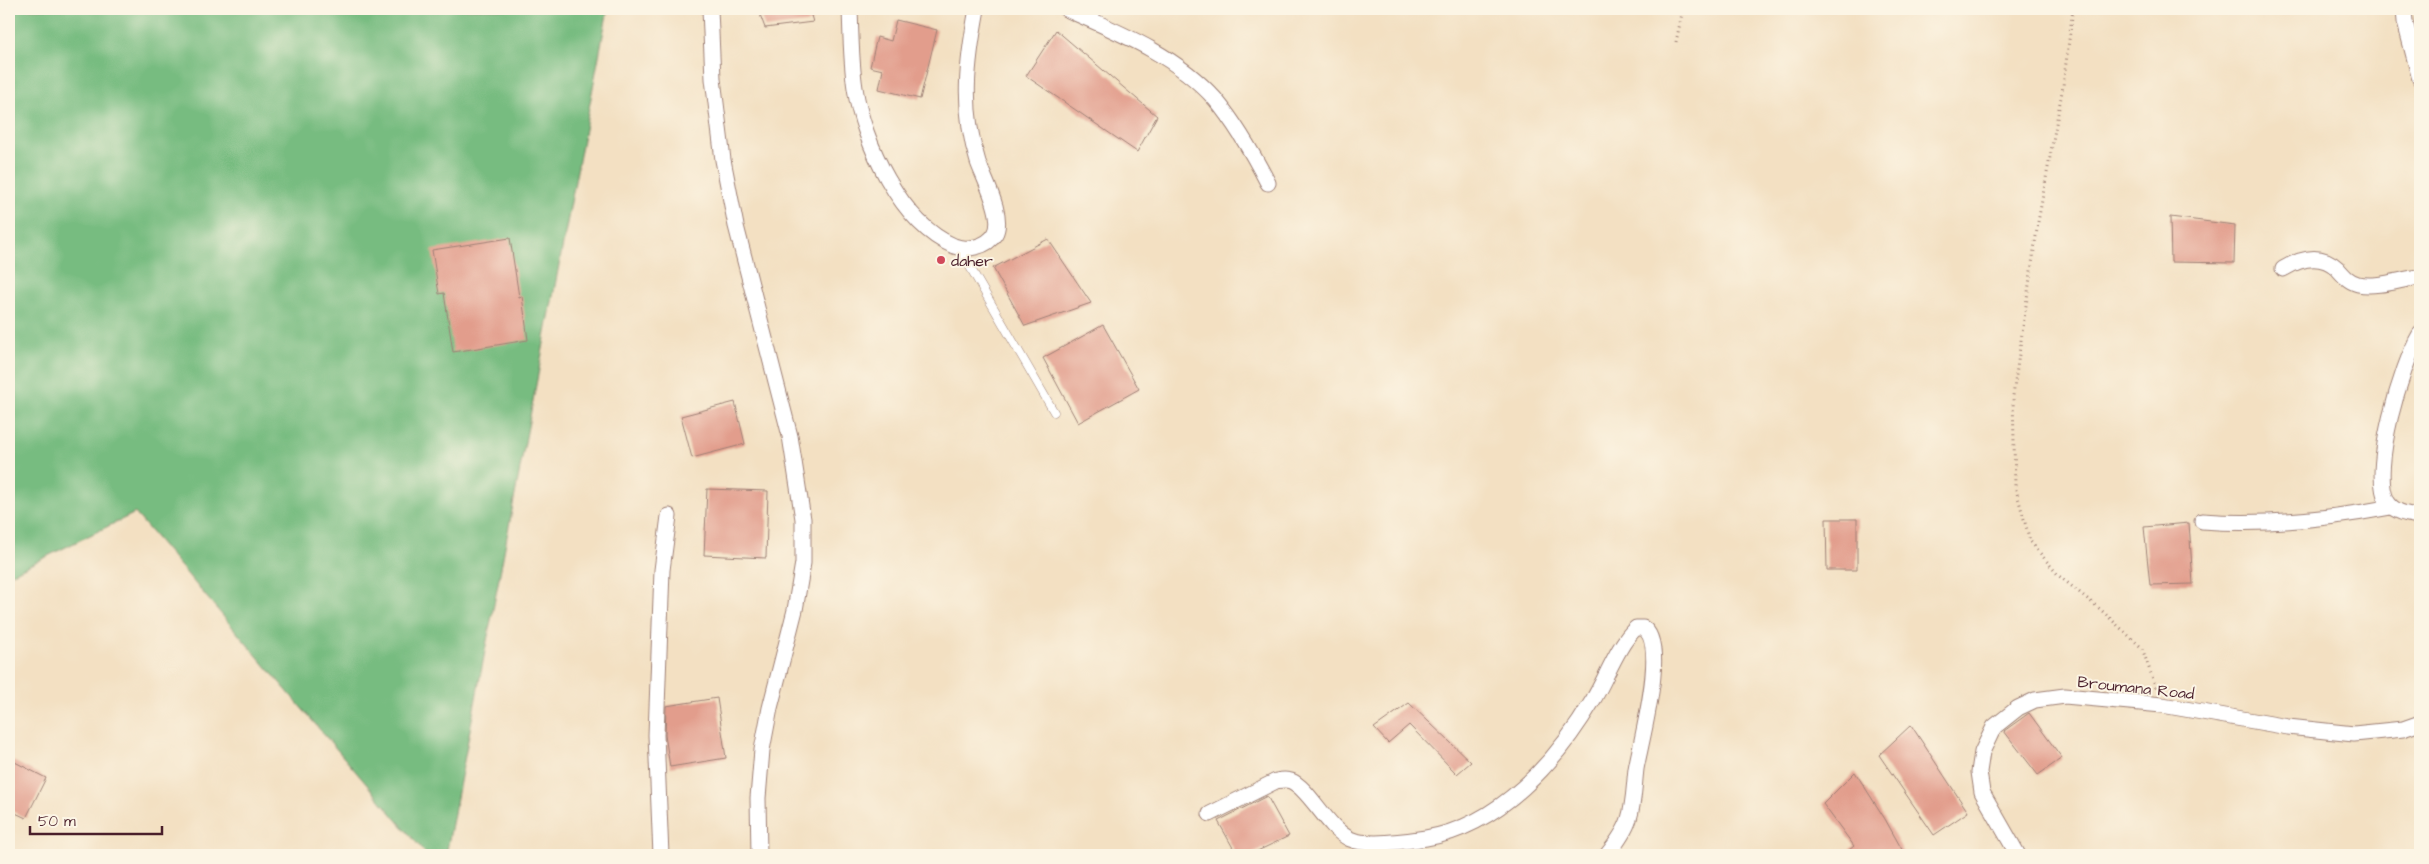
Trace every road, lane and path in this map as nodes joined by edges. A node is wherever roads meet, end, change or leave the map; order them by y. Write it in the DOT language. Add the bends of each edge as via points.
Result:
graph roads {
  1 [pos="710,9"];
  2 [pos="850,9"];
  3 [pos="977,9"];
  4 [pos="1066,9"];
  5 [pos="1683,9"];
  6 [pos="2073,9"];
  7 [pos="2404,9"];
  8 [pos="1676,42"];
  9 [pos="2420,79"];
  10 [pos="1268,183"];
  11 [pos="959,248"];
  12 [pos="2283,269"];
  13 [pos="2420,276"];
  14 [pos="2420,334"];
  15 [pos="1054,412"];
  16 [pos="2391,506"];
  17 [pos="670,516"];
  18 [pos="2420,516"];
  19 [pos="2202,521"];
  20 [pos="2162,705"];
  21 [pos="2420,723"];
  22 [pos="1210,814"];
  23 [pos="661,855"];
  24 [pos="759,855"];
  25 [pos="1607,855"];
  26 [pos="2018,855"];
  1 -- 24 [label="street" via="713,80 723,160 736,226 790,436 803,518 803,564 795,610 762,750 758,798"];
  2 -- 11 [label="street" via="855,89 880,167 922,224 934,235"];
  3 -- 11 [label="street" via="966,103 972,142 993,200 997,225 995,234 987,242"];
  4 -- 10 [label="street" via="1153,50 1189,76 1220,106"];
  5 -- 8 [label="path"];
  6 -- 20 [label="path" via="2013,396 2015,486 2030,541 2059,576 2142,648"];
  7 -- 9 [label="street"];
  11 -- 15 [label="lane"];
  12 -- 13 [label="street" via="2312,258 2330,262 2359,284"];
  14 -- 16 [label="street" via="2403,373 2385,446 2383,490"];
  16 -- 18 [label="street"];
  16 -- 19 [label="street" via="2258,524"];
  17 -- 23 [label="street" via="662,570 656,735"];
  20 -- 21 [label="street, Broumana Road" via="2288,727 2354,734 2403,729"];
  20 -- 26 [label="street, Broumana Road" via="2065,696 2035,700 2018,708 1994,727 1982,752 1981,786 1993,814"];
  22 -- 25 [label="street" via="1276,781 1287,780 1294,782 1342,834 1352,840 1409,840 1458,831 1507,800 1556,753 1593,700 1628,638 1636,628 1643,628 1653,644 1652,689 1629,820"];
}
